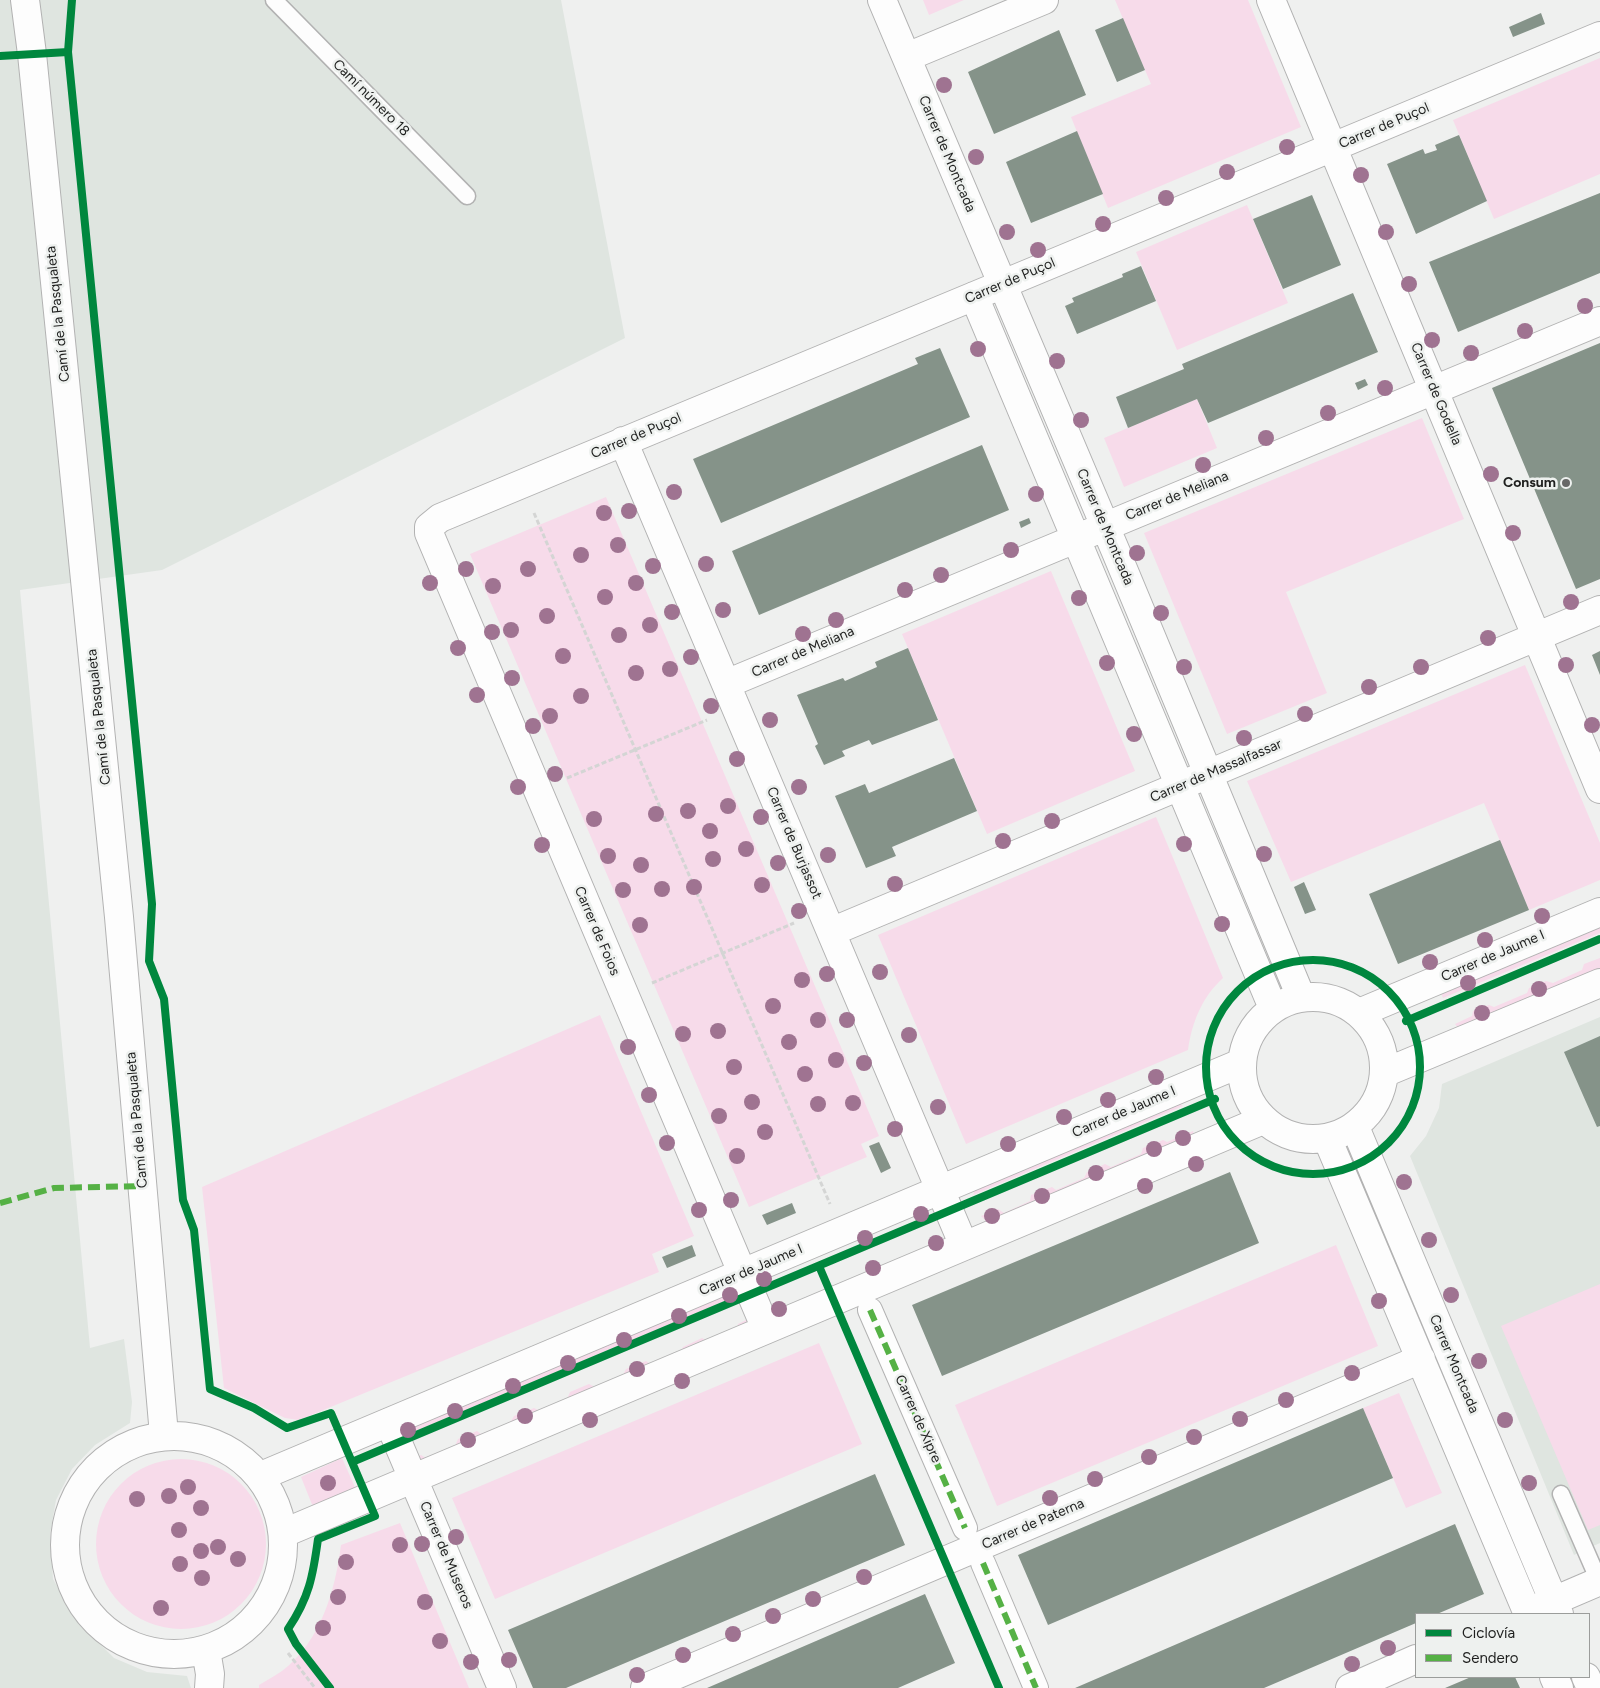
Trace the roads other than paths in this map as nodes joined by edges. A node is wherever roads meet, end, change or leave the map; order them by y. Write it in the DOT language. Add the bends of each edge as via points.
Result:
graph roads {
  1 [pos="25,0"];
  2 [pos="274,0"];
  3 [pos="882,0"];
  4 [pos="1044,0"];
  5 [pos="1271,0"];
  6 [pos="1600,36"];
  7 [pos="907,57"];
  8 [pos="1332,148"];
  9 [pos="468,196"];
  10 [pos="1003,284"];
  11 [pos="974,296"];
  12 [pos="1600,321"];
  13 [pos="1434,390"];
  14 [pos="623,441"];
  15 [pos="1105,526"];
  16 [pos="429,534"];
  17 [pos="1076,538"];
  18 [pos="1600,610"];
  19 [pos="1536,636"];
  20 [pos="726,684"];
  21 [pos="1209,774"];
  22 [pos="1178,787"];
  23 [pos="1600,789"];
  24 [pos="1600,912"];
  25 [pos="831,932"];
  26 [pos="1600,983"];
  27 [pos="1301,997"];
  28 [pos="1272,1008"];
  29 [pos="1359,1013"];
  30 [pos="1241,1063"];
  31 [pos="1384,1073"];
  32 [pos="1263,1120"];
  33 [pos="1354,1127"];
  34 [pos="1327,1138"];
  35 [pos="941,1189"];
  36 [pos="964,1246"];
  37 [pos="742,1273"];
  38 [pos="870,1310"];
  39 [pos="766,1329"];
  40 [pos="1421,1359"];
  41 [pos="390,1422"];
  42 [pos="164,1435"];
  43 [pos="261,1476"];
  44 [pos="413,1478"];
  45 [pos="1561,1494"];
  46 [pos="965,1528"];
  47 [pos="284,1533"];
  48 [pos="983,1563"];
  49 [pos="1600,1581"];
  50 [pos="1556,1608"];
  51 [pos="1526,1613"];
  52 [pos="1531,1613"];
  53 [pos="206,1650"];
  54 [pos="1415,1660"];
  55 [pos="209,1688"];
  56 [pos="502,1688"];
  57 [pos="645,1688"];
  58 [pos="1036,1688"];
  59 [pos="1350,1688"];
  1 -- 42 [label="street, Camí de la Pasqualeta" via="119,917"];
  2 -- 9 [label="lane, Camí número 18"];
  3 -- 7 [label="street"];
  4 -- 7 [label="street"];
  5 -- 8 [label="street, Carrer de Godella"];
  6 -- 8 [label="street, Carrer de Puçol"];
  7 -- 10 [label="street, Carrer de Montcada"];
  8 -- 10 [label="street, Carrer de Puçol"];
  8 -- 13 [label="street, Carrer de Godella"];
  10 -- 11 [label="street, Carrer de Puçol"];
  10 -- 15 [label="street, Carrer de Montcada"];
  11 -- 14 [label="street, Carrer de Puçol"];
  11 -- 17 [label="street"];
  12 -- 13 [label="street, Carrer de Meliana"];
  13 -- 15 [label="street, Carrer de Meliana"];
  13 -- 19 [label="street, Carrer de Godella"];
  14 -- 16 [label="street, Carrer de Puçol" via="440,518 428,527"];
  14 -- 20 [label="street, Carrer de Burjassot"];
  15 -- 17 [label="street, Carrer de Meliana"];
  15 -- 21 [label="street, Carrer de Montcada"];
  16 -- 37 [label="street, Carrer de Foios"];
  17 -- 20 [label="street, Carrer de Meliana"];
  17 -- 22 [label="street"];
  18 -- 19 [label="street, Carrer de Massalfassar"];
  19 -- 21 [label="street, Carrer de Massalfassar"];
  19 -- 23 [label="street, Carrer de Godella"];
  20 -- 25 [label="street, Carrer de Burjassot"];
  21 -- 22 [label="street, Carrer de Massalfassar"];
  21 -- 27 [label="street, Carrer de Montcada"];
  22 -- 25 [label="street, Carrer de Massalfassar"];
  22 -- 28 [label="street"];
  24 -- 29 [label="street, Carrer de Jaume I"];
  25 -- 35 [label="street, Carrer de Burjassot"];
  26 -- 31 [label="street"];
  27 -- 28 [label="street"];
  27 -- 29 [label="street" via="1322,996 1342,1002"];
  28 -- 30 [label="street" via="1256,1023 1246,1042"];
  29 -- 31 [label="street" via="1374,1030 1383,1050"];
  30 -- 32 [label="street" via="1243,1084 1250,1103"];
  30 -- 35 [label="street, Carrer de Jaume I"];
  31 -- 33 [label="street" via="1380,1094 1370,1112"];
  32 -- 34 [label="street" via="1282,1133 1304,1140"];
  32 -- 36 [label="street"];
  33 -- 34 [label="street"];
  33 -- 50 [label="street, Carrer Montcada"];
  34 -- 40 [label="street, Carrer Montcada"];
  35 -- 36 [label="street, Carrer de Burjassot"];
  35 -- 37 [label="street, Carrer de Jaume I"];
  36 -- 39 [label="street"];
  37 -- 39 [label="street, Carrer de Foios"];
  37 -- 41 [label="street, Carrer de Jaume I"];
  38 -- 46 [label="street, Carrer de Xipre"];
  39 -- 44 [label="street"];
  40 -- 51 [label="street, Carrer Montcada"];
  40 -- 57 [label="street, Carrer de Paterna"];
  41 -- 43 [label="street, Carrer de Jaume I"];
  41 -- 44 [label="street, Carrer de Museros"];
  42 -- 43 [label="street" via="201,1438 234,1452"];
  42 -- 53 [label="street" via="129,1445 98,1465 76,1494 65,1529 66,1566 79,1600 110,1633 134,1647 170,1655"];
  43 -- 47 [label="street" via="276,1503"];
  44 -- 47 [label="street"];
  44 -- 56 [label="street, Carrer de Museros"];
  45 -- 49 [label="lane"];
  47 -- 53 [label="street" via="282,1571 266,1606 240,1633"];
  48 -- 58 [label="street"];
  49 -- 50 [label="street"];
  50 -- 52 [label="street"];
  53 -- 55 [label="street"];
  54 -- 59 [label="street"];
}
